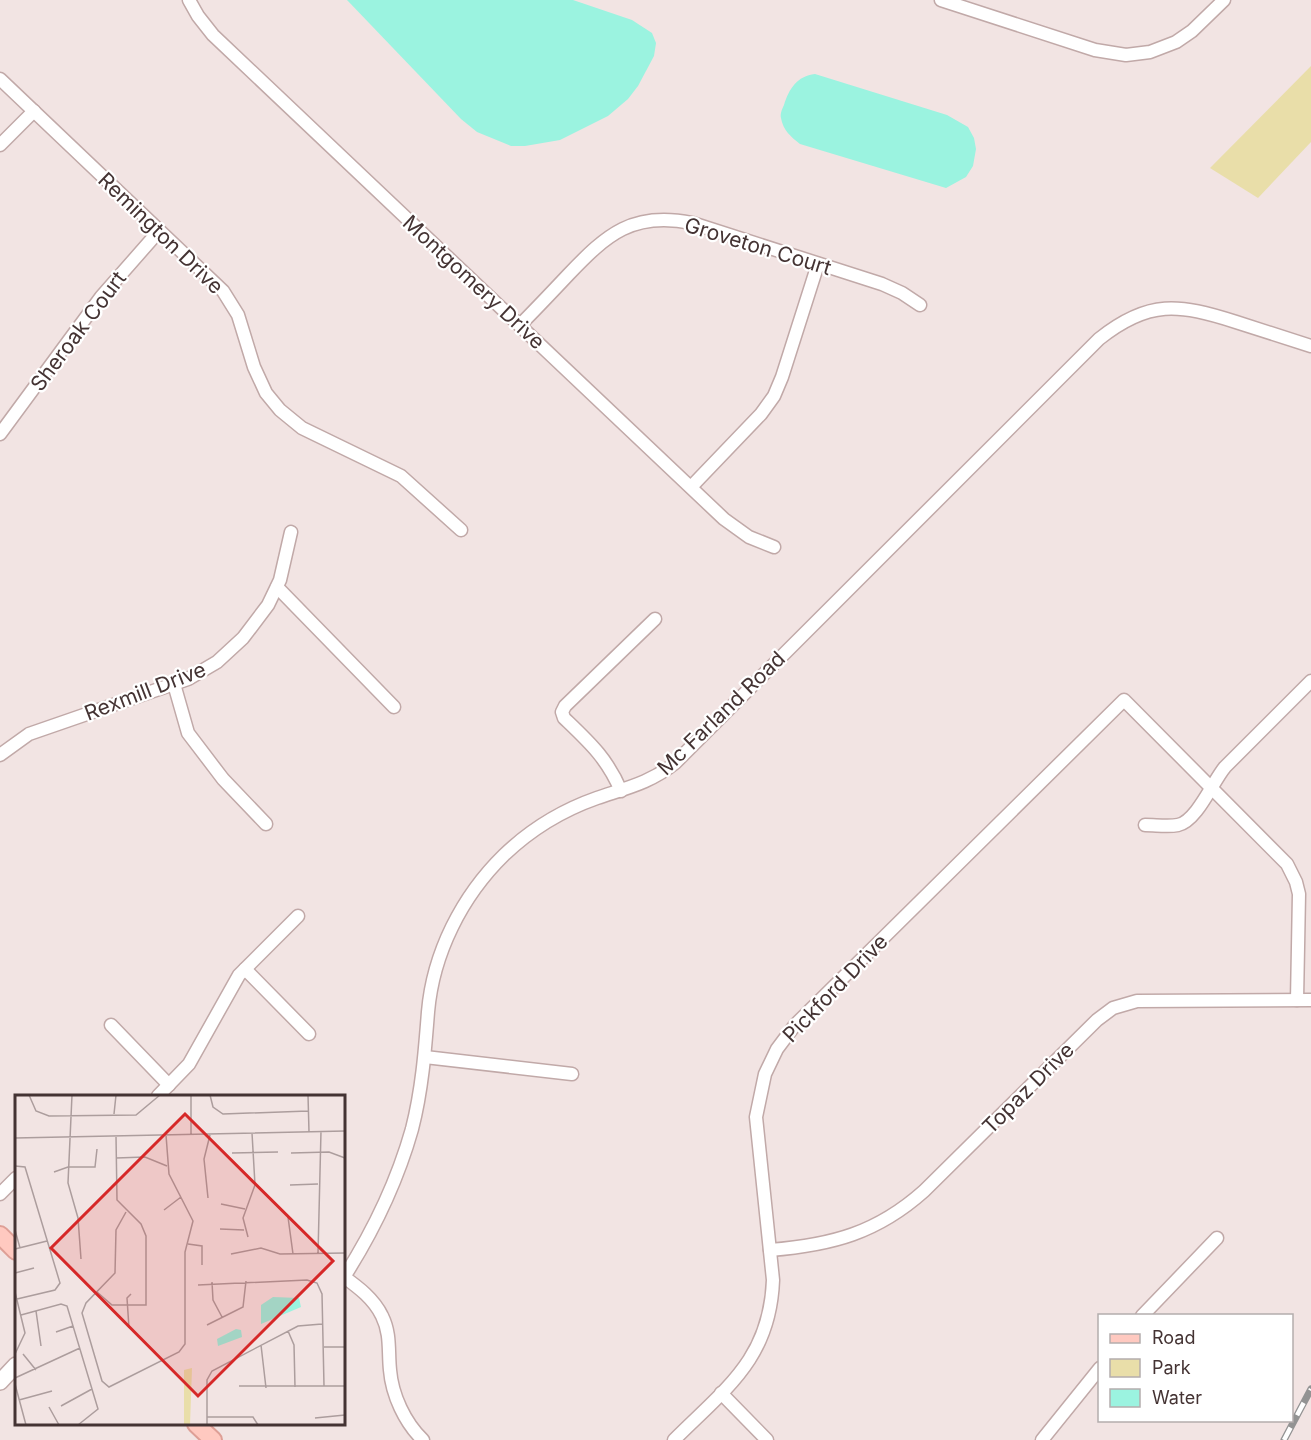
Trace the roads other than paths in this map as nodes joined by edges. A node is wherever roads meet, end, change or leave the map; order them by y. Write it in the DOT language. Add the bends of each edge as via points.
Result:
graph roads {
  1 [pos="189,0"];
  2 [pos="941,0"];
  3 [pos="1224,0"];
  4 [pos="0,79"];
  5 [pos="34,111"];
  6 [pos="0,146"];
  7 [pos="159,231"];
  8 [pos="818,264"];
  9 [pos="920,305"];
  10 [pos="520,325"];
  11 [pos="1311,346"];
  12 [pos="0,435"];
  13 [pos="691,487"];
  14 [pos="461,530"];
  15 [pos="291,532"];
  16 [pos="774,547"];
  17 [pos="277,587"];
  18 [pos="655,619"];
  19 [pos="1311,681"];
  20 [pos="174,684"];
  21 [pos="394,707"];
  22 [pos="0,755"];
  23 [pos="1210,788"];
  24 [pos="621,791"];
  25 [pos="266,824"];
  26 [pos="1145,825"];
  27 [pos="298,916"];
  28 [pos="245,969"];
  29 [pos="1298,1000"];
  30 [pos="1311,1000"];
  31 [pos="111,1025"];
  32 [pos="309,1034"];
  33 [pos="425,1057"];
  34 [pos="572,1074"];
  35 [pos="169,1085"];
  36 [pos="159,1095"];
  37 [pos="15,1179"];
  38 [pos="0,1194"];
  39 [pos="0,1235"];
  40 [pos="1217,1238"];
  41 [pos="15,1250"];
  42 [pos="770,1250"];
  43 [pos="345,1275"];
  44 [pos="345,1278"];
  45 [pos="1144,1314"];
  46 [pos="15,1366"];
  47 [pos="1098,1370"];
  48 [pos="0,1382"];
  49 [pos="721,1393"];
  50 [pos="423,1440"];
  51 [pos="674,1440"];
  52 [pos="767,1440"];
  53 [pos="1042,1440"];
  1 -- 10 [label="street, Montgomery Drive" via="209,31"];
  2 -- 3 [label="street" via="1095,50 1126,55 1159,49 1184,37"];
  4 -- 5 [label="street, Remington Drive"];
  5 -- 6 [label="street"];
  5 -- 7 [label="street, Remington Drive"];
  7 -- 12 [label="street, Sheroak Court" via="101,297"];
  7 -- 14 [label="street, Remington Drive" via="223,291 238,315 260,380 285,415 302,428 401,476"];
  8 -- 9 [label="street, Groveton Court" via="882,284"];
  8 -- 10 [label="street, Groveton Court" via="684,221 638,223 614,233 594,248"];
  8 -- 13 [label="street" via="774,396"];
  10 -- 13 [label="street, Montgomery Drive"];
  11 -- 24 [label="street, Mc Farland Road" via="1196,309 1174,307 1139,314 1123,322 1099,339 680,758 651,779"];
  13 -- 16 [label="street, Montgomery Drive" via="736,528"];
  15 -- 17 [label="street, Rexmill Drive"];
  17 -- 20 [label="street, Rexmill Drive" via="238,644 206,669"];
  17 -- 21 [label="street"];
  18 -- 24 [label="street" via="562,712 613,770"];
  19 -- 23 [label="street" via="1225,767"];
  20 -- 22 [label="street, Rexmill Drive" via="29,734"];
  20 -- 25 [label="street" via="188,733 223,779"];
  23 -- 26 [label="street" via="1182,824"];
  23 -- 29 [label="street" via="1287,864 1296,882"];
  23 -- 42 [label="street, Pickford Drive" via="1124,700 795,1025 765,1074 756,1117"];
  24 -- 33 [label="street, Mc Farland Road" via="577,806 540,827 502,857 475,889 453,925 436,971"];
  27 -- 28 [label="street"];
  28 -- 32 [label="street"];
  28 -- 35 [label="street" via="189,1064"];
  29 -- 30 [label="street, Topaz Drive"];
  29 -- 42 [label="street, Topaz Drive" via="1137,1001 1113,1008 903,1209 846,1238"];
  31 -- 35 [label="street"];
  33 -- 34 [label="street"];
  33 -- 43 [label="street, Mc Farland Road" via="412,1127 394,1182 374,1228"];
  35 -- 36 [label="street"];
  37 -- 38 [label="street"];
  39 -- 41 [label="main road"];
  40 -- 45 [label="street"];
  42 -- 49 [label="street, Pickford Drive" via="773,1294 765,1330 749,1362"];
  44 -- 50 [label="street" via="362,1290 382,1314 397,1397 410,1426"];
  46 -- 48 [label="street"];
  47 -- 53 [label="street"];
  49 -- 51 [label="street, Pickford Drive"];
  49 -- 52 [label="street"];
}
